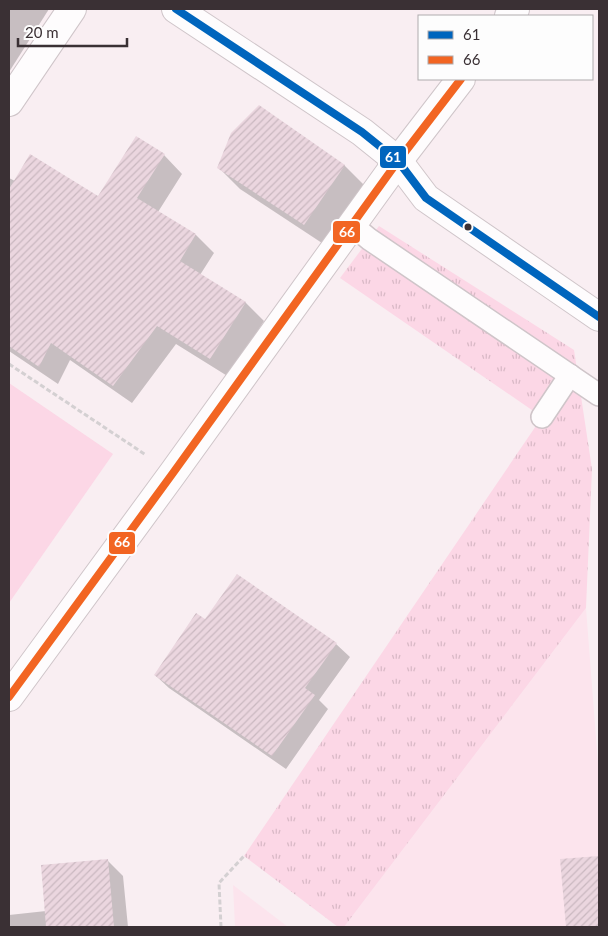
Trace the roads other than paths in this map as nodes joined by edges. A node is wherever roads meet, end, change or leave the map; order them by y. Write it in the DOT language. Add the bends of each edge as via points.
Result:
graph roads {
  1 [pos="72,9"];
  2 [pos="176,9"];
  3 [pos="459,80"];
  4 [pos="9,102"];
  5 [pos="398,161"];
  6 [pos="352,224"];
  7 [pos="599,317"];
  8 [pos="570,375"];
  9 [pos="599,395"];
  10 [pos="542,417"];
  11 [pos="9,697"];
  1 -- 4 [label="street"];
  2 -- 5 [label="street" via="362,132"];
  3 -- 5 [label="street"];
  5 -- 6 [label="street"];
  5 -- 7 [label="street" via="426,198"];
  6 -- 8 [label="street" via="369,239"];
  6 -- 11 [label="street"];
  8 -- 9 [label="street"];
  8 -- 10 [label="street"];
}
